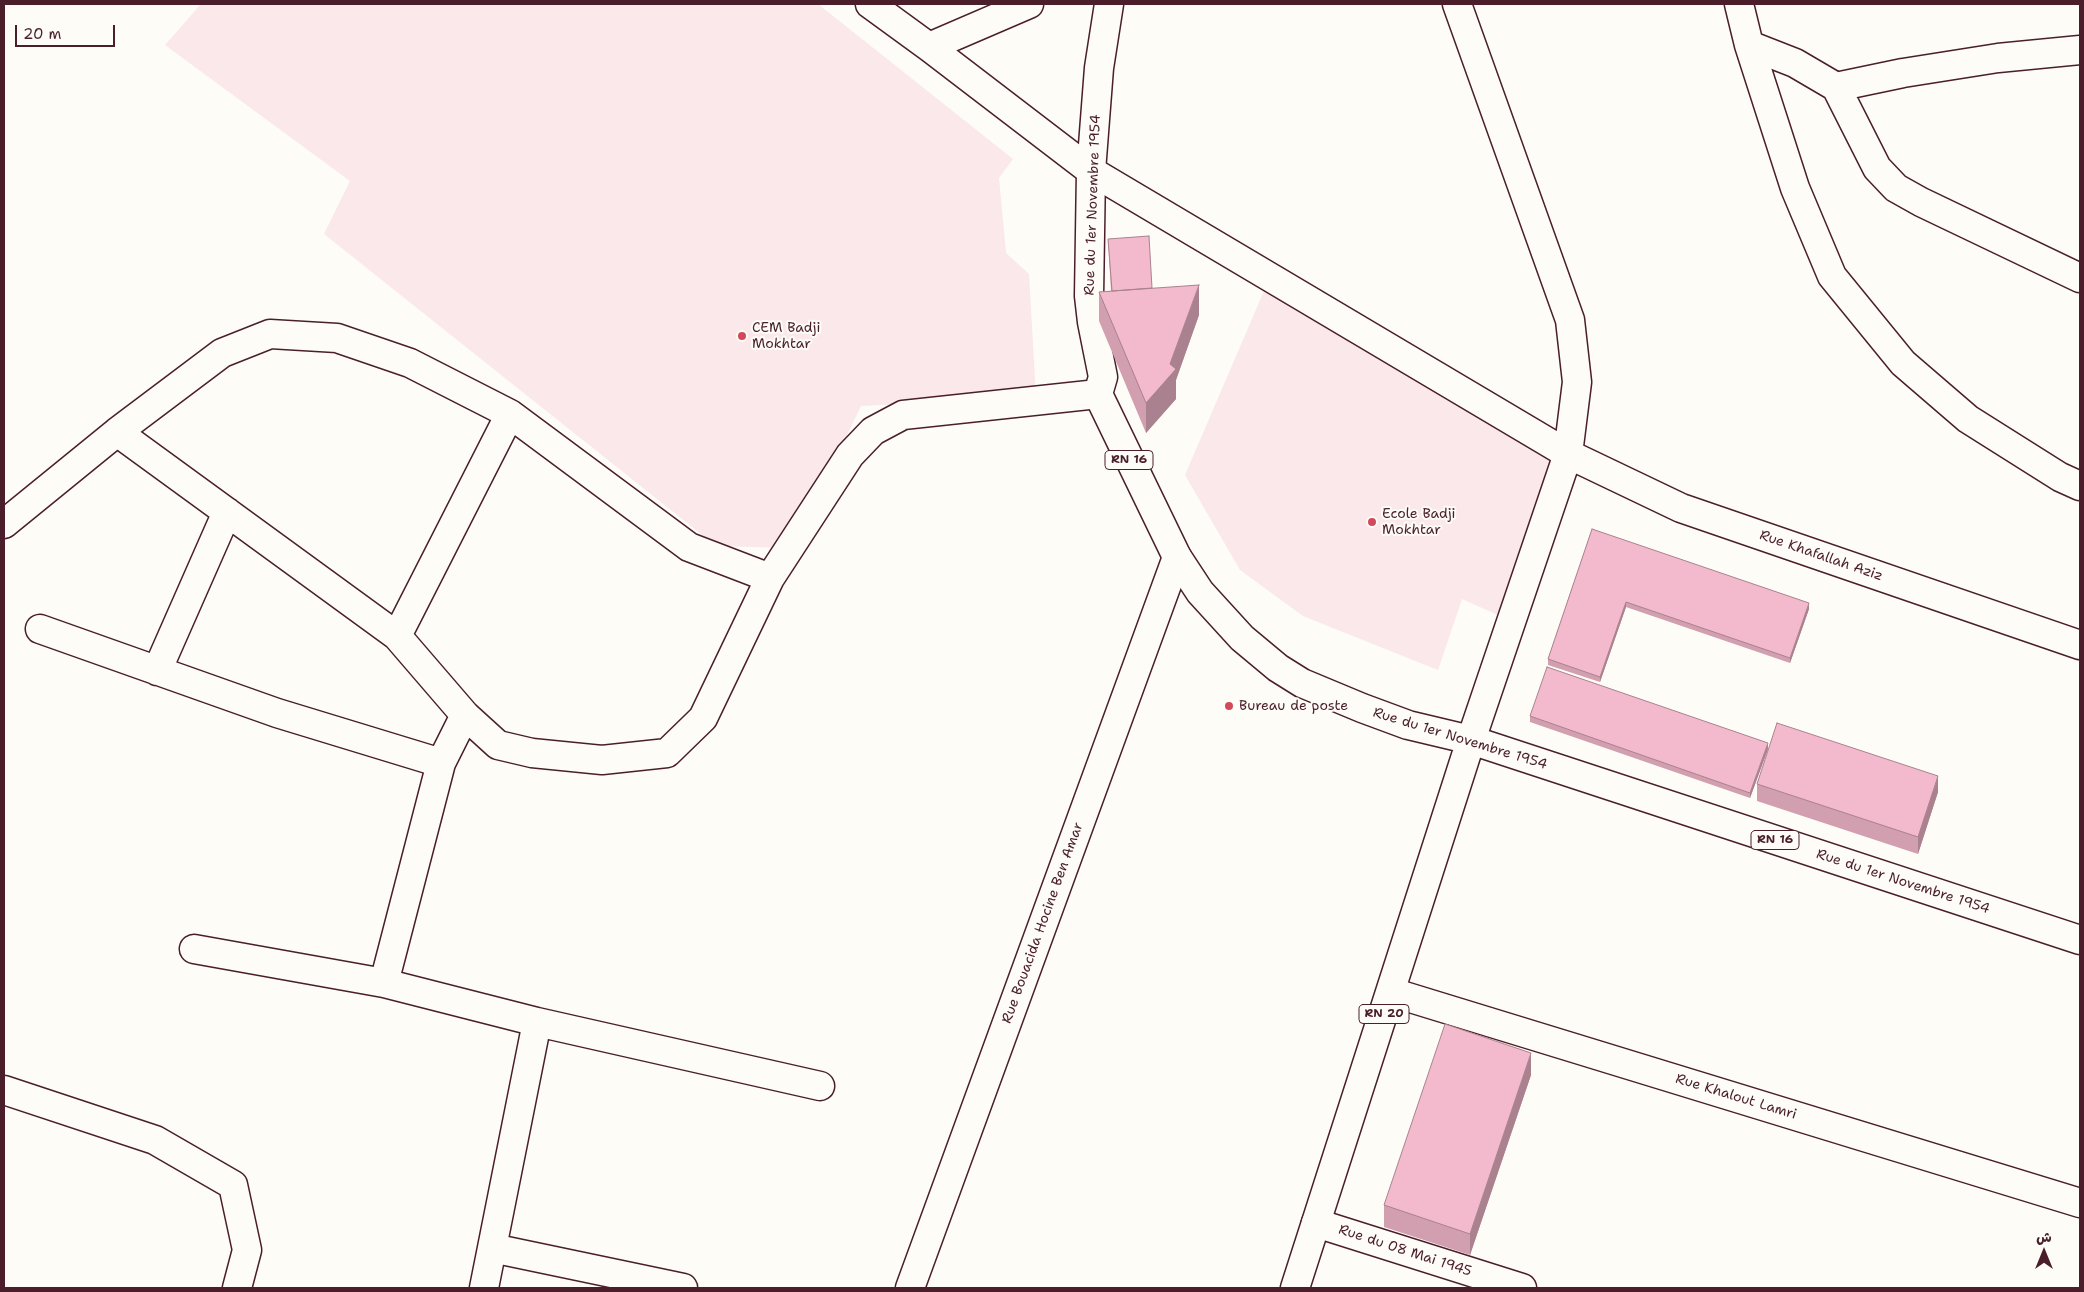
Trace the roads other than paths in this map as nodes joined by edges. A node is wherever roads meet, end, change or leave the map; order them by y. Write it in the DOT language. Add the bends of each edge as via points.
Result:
graph roads {
  1 [pos="870,4"];
  2 [pos="1029,4"];
  3 [pos="1109,4"];
  4 [pos="1457,4"];
  5 [pos="1739,4"];
  6 [pos="929,46"];
  7 [pos="1749,46"];
  8 [pos="2080,50"];
  9 [pos="1836,86"];
  10 [pos="1091,172"];
  11 [pos="2080,278"];
  12 [pos="1098,394"];
  13 [pos="510,414"];
  14 [pos="117,432"];
  15 [pos="1568,454"];
  16 [pos="2080,486"];
  17 [pos="227,512"];
  18 [pos="4,524"];
  19 [pos="1176,557"];
  20 [pos="770,578"];
  21 [pos="40,629"];
  22 [pos="397,636"];
  23 [pos="2080,645"];
  24 [pos="157,671"];
  25 [pos="465,715"];
  26 [pos="1471,740"];
  27 [pos="440,763"];
  28 [pos="2080,940"];
  29 [pos="194,949"];
  30 [pos="384,983"];
  31 [pos="1391,992"];
  32 [pos="536,1022"];
  33 [pos="820,1086"];
  34 [pos="4,1090"];
  35 [pos="2080,1203"];
  36 [pos="1316,1223"];
  37 [pos="492,1248"];
  38 [pos="237,1288"];
  39 [pos="484,1288"];
  40 [pos="683,1288"];
  41 [pos="910,1288"];
  42 [pos="1295,1288"];
  43 [pos="1522,1288"];
  1 -- 6 [label="street, Rue Khafallah Aziz"];
  2 -- 6 [label="street"];
  3 -- 10 [label="street, Rue du 1er Novembre 1954" via="1099,68"];
  4 -- 15 [label="street" via="1570,320 1577,382"];
  5 -- 7 [label="street"];
  6 -- 10 [label="street, Rue Khafallah Aziz"];
  7 -- 9 [label="street" via="1795,63"];
  7 -- 16 [label="street" via="1795,188 1832,276 1903,362 1968,419 2060,477"];
  8 -- 9 [label="street" via="1998,58"];
  9 -- 11 [label="street" via="1877,168 1896,188"];
  10 -- 12 [label="street, Rue du 1er Novembre 1954" via="1090,296 1102,377"];
  10 -- 15 [label="street, Rue Khafallah Aziz"];
  12 -- 19 [label="street, Rue du 1er Novembre 1954 / RN 16"];
  12 -- 20 [label="street" via="903,415 873,431 850,455"];
  13 -- 14 [label="street" via="410,363 336,338 270,334 222,352"];
  13 -- 20 [label="street" via="689,547"];
  13 -- 22 [label="street"];
  14 -- 17 [label="street"];
  14 -- 18 [label="street"];
  15 -- 23 [label="street, Rue Khafallah Aziz" via="1681,508"];
  15 -- 26 [label="street"];
  17 -- 22 [label="street"];
  17 -- 24 [label="street"];
  19 -- 26 [label="street, Rue du 1er Novembre 1954 / RN 16" via="1200,592 1242,638 1302,683 1408,725"];
  19 -- 41 [label="street, Rue Bouacida Hocine Ben Amar"];
  20 -- 25 [label="street" via="703,718 667,754 602,760 532,754 498,744"];
  21 -- 24 [label="street"];
  22 -- 25 [label="street"];
  24 -- 27 [label="street" via="277,713"];
  25 -- 27 [label="street"];
  26 -- 28 [label="street, Rue du 1er Novembre 1954 / RN 16"];
  26 -- 31 [label="street, RN 20"];
  27 -- 30 [label="street"];
  29 -- 30 [label="street"];
  30 -- 32 [label="street"];
  31 -- 35 [label="street, Rue Khalout Lamri"];
  31 -- 36 [label="street, RN 20"];
  32 -- 33 [label="street"];
  32 -- 37 [label="street"];
  34 -- 38 [label="street" via="155,1140 233,1186 247,1250"];
  36 -- 42 [label="street, RN 20"];
  36 -- 43 [label="street, Rue du 08 Mai 1945"];
  37 -- 39 [label="street"];
  37 -- 40 [label="street"];
}
